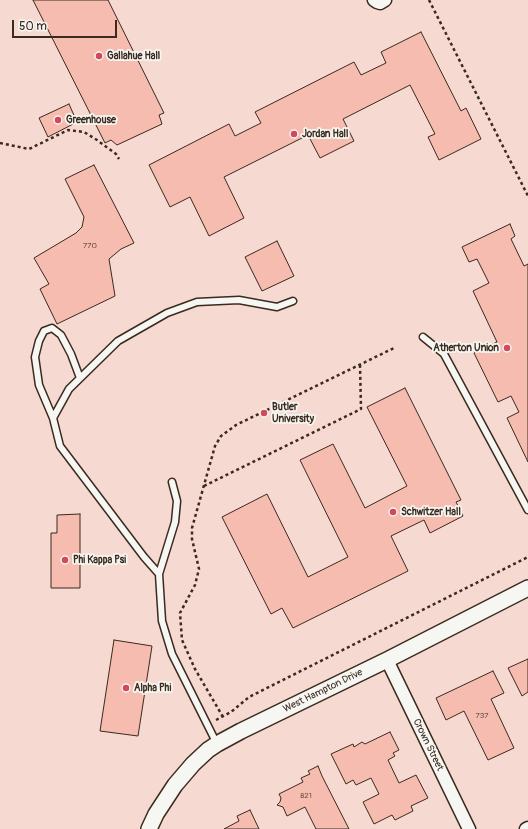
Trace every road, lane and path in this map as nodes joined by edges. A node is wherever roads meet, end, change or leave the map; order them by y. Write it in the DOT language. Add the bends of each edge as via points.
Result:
graph roads {
  1 [pos="374,0"];
  2 [pos="385,0"];
  3 [pos="429,0"];
  4 [pos="0,143"];
  5 [pos="120,159"];
  6 [pos="528,196"];
  7 [pos="294,301"];
  8 [pos="423,337"];
  9 [pos="394,348"];
  10 [pos="360,364"];
  11 [pos="80,378"];
  12 [pos="53,418"];
  13 [pos="172,482"];
  14 [pos="204,486"];
  15 [pos="528,510"];
  16 [pos="528,558"];
  17 [pos="159,574"];
  18 [pos="528,588"];
  19 [pos="387,660"];
  20 [pos="223,717"];
  21 [pos="216,720"];
  22 [pos="217,744"];
  23 [pos="149,829"];
  24 [pos="469,829"];
  1 -- 2 [label="street" via="380,3"];
  3 -- 6 [label="path"];
  4 -- 5 [label="path" via="29,149 68,130 84,132"];
  7 -- 11 [label="lane" via="277,308 239,300 197,302 167,313 118,341"];
  8 -- 15 [label="lane" via="444,354"];
  9 -- 10 [label="path"];
  10 -- 14 [label="path" via="236,425 221,436 215,446"];
  10 -- 14 [label="path" via="361,409"];
  11 -- 12 [label="lane" via="69,389"];
  11 -- 12 [label="lane" via="61,335 52,328 44,330 35,357 39,384"];
  12 -- 17 [label="lane" via="60,446"];
  13 -- 17 [label="lane" via="177,501 175,522"];
  14 -- 20 [label="path" via="192,528 199,569 195,584 180,613 181,633 195,668"];
  16 -- 20 [label="path" via="249,697"];
  17 -- 22 [label="lane" via="162,621 172,654"];
  18 -- 19 [label="street, West Hampton Drive"];
  19 -- 22 [label="street, West Hampton Drive"];
  19 -- 24 [label="street, Crown Street"];
  20 -- 21 [label="path"];
  22 -- 23 [label="street, West Hampton Drive" via="193,764 175,785"];
}
